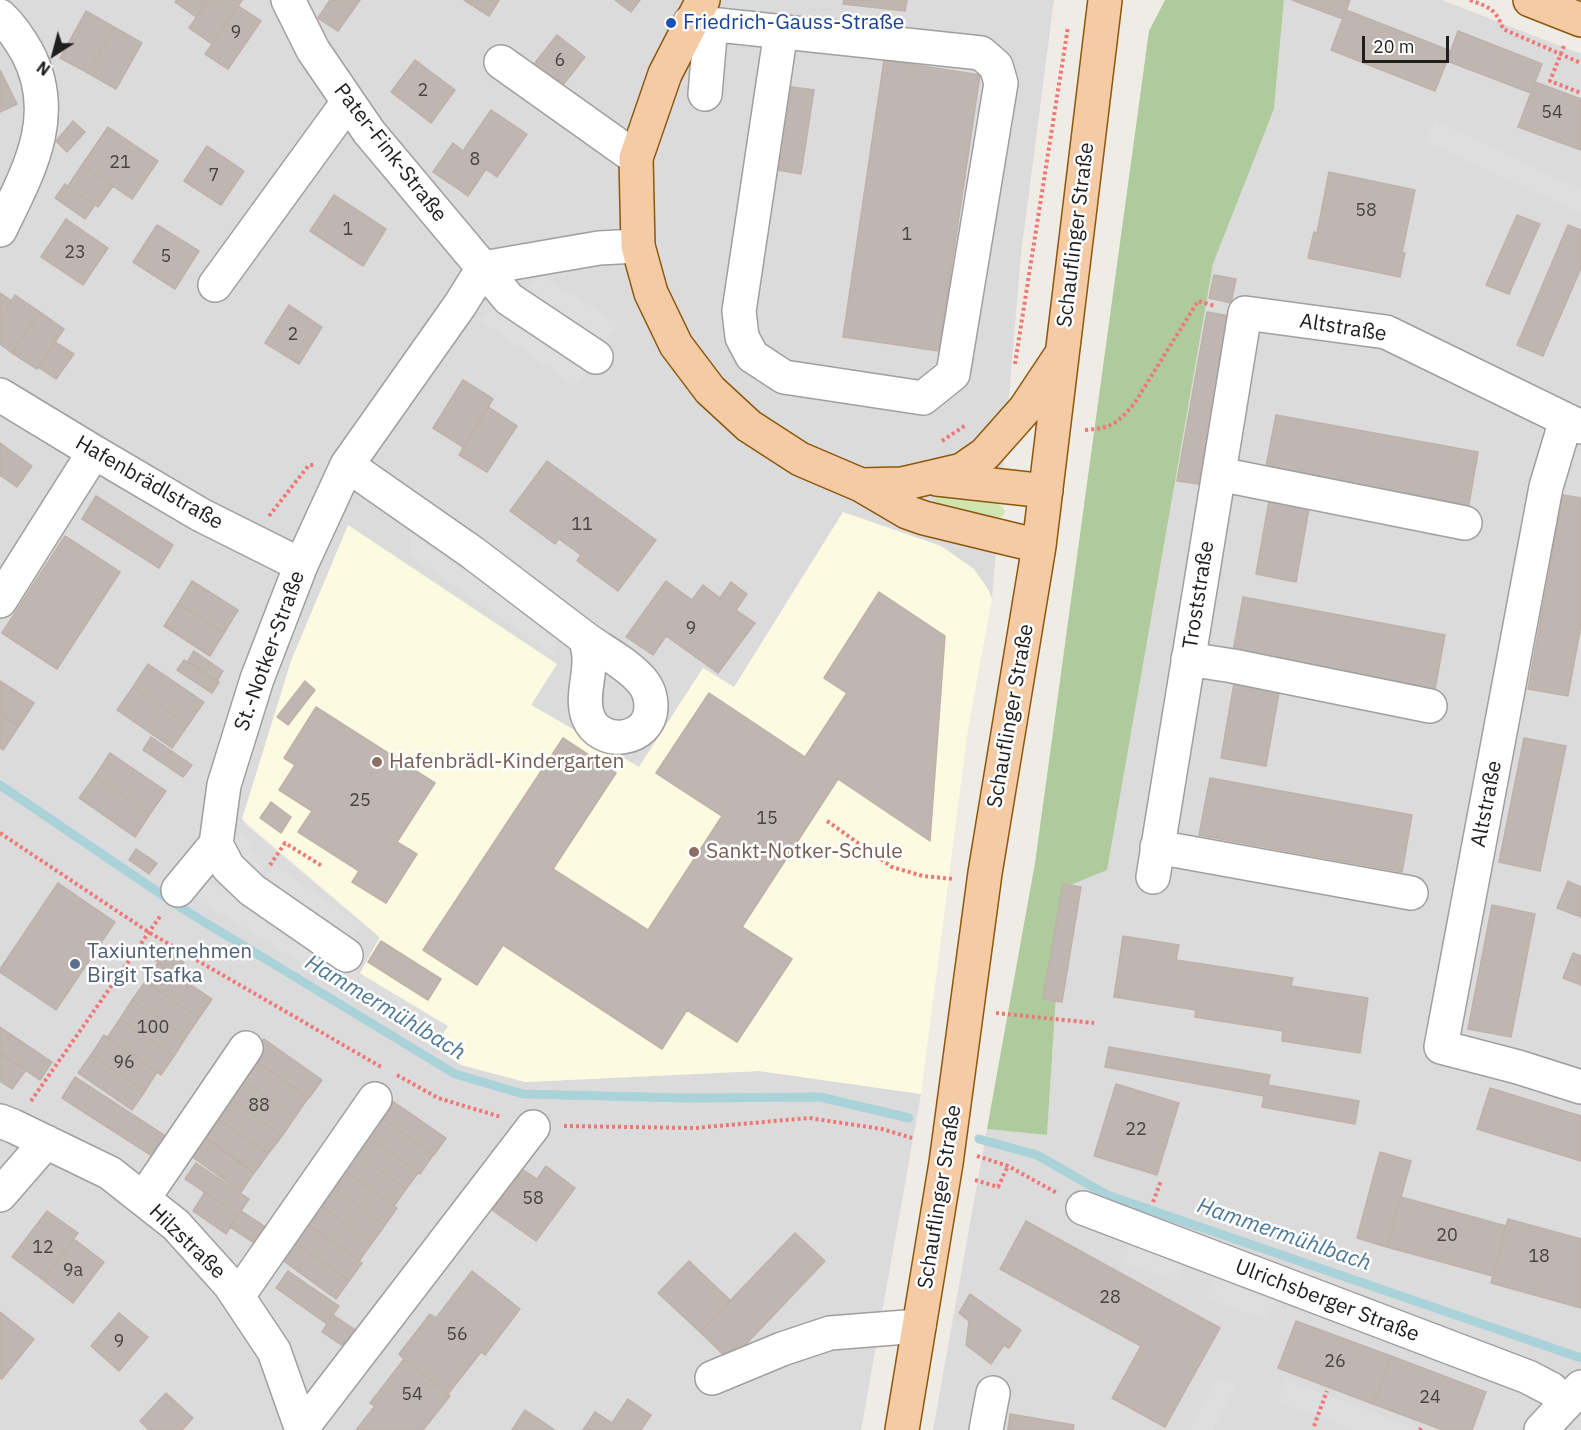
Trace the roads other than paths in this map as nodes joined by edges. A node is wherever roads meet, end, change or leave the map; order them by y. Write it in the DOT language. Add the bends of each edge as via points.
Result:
graph roads {
  1 [pos="288,0"];
  2 [pos="1105,0"];
  3 [pos="1530,0"];
  4 [pos="1579,14"];
  5 [pos="701,15"];
  6 [pos="0,16"];
  7 [pos="781,31"];
  8 [pos="501,62"];
  9 [pos="705,94"];
  10 [pos="348,102"];
  11 [pos="636,159"];
  12 [pos="0,230"];
  13 [pos="638,246"];
  14 [pos="483,268"];
  15 [pos="215,285"];
  16 [pos="1245,313"];
  17 [pos="1061,354"];
  18 [pos="596,357"];
  19 [pos="0,395"];
  20 [pos="1573,423"];
  21 [pos="94,452"];
  22 [pos="348,465"];
  23 [pos="1219,474"];
  24 [pos="929,478"];
  25 [pos="861,485"];
  26 [pos="1046,491"];
  27 [pos="1465,523"];
  28 [pos="1039,546"];
  29 [pos="301,565"];
  30 [pos="0,601"];
  31 [pos="586,639"];
  32 [pos="1188,659"];
  33 [pos="1430,705"];
  34 [pos="216,844"];
  35 [pos="178,890"];
  36 [pos="1411,893"];
  37 [pos="346,956"];
  38 [pos="246,1048"];
  39 [pos="1581,1087"];
  40 [pos="375,1099"];
  41 [pos="7,1123"];
  42 [pos="533,1127"];
  43 [pos="46,1142"];
  44 [pos="0,1195"];
  45 [pos="143,1199"];
  46 [pos="1083,1208"];
  47 [pos="237,1296"];
  48 [pos="920,1326"];
  49 [pos="712,1378"];
  50 [pos="993,1393"];
  51 [pos="1574,1395"];
  52 [pos="302,1429"];
  53 [pos="902,1430"];
  54 [pos="986,1430"];
  55 [pos="1541,1430"];
  1 -- 10 [label="street, Pater-Fink-Straße" via="313,50"];
  2 -- 17 [label="main road, Schauflinger Straße"];
  3 -- 4 [label="main road"];
  5 -- 7 [label="street"];
  5 -- 9 [label="street"];
  5 -- 11 [label="main road" via="665,74"];
  6 -- 12 [label="street" via="13,27 37,71 43,115 30,170"];
  7 -- 7 [label="street" via="981,53 996,66 1001,83 953,374 923,398 784,377 752,356 742,337 739,311"];
  8 -- 11 [label="street"];
  10 -- 14 [label="street, Pater-Fink-Straße"];
  10 -- 15 [label="street"];
  11 -- 13 [label="main road"];
  13 -- 14 [label="street" via="598,248"];
  13 -- 25 [label="main road" via="651,293 676,345 710,390 749,426 800,459"];
  14 -- 18 [label="street, Pater-Fink-Straße" via="509,299"];
  14 -- 22 [label="street, St.-Notker-Straße"];
  16 -- 20 [label="street, Altstraße" via="1386,332"];
  16 -- 23 [label="street, Troststraße"];
  17 -- 24 [label="main road" via="1025,409 986,454 963,470"];
  17 -- 26 [label="main road, Schauflinger Straße"];
  19 -- 21 [label="street, Hafenbrädlstraße"];
  20 -- 39 [label="street, Altstraße" via="1546,487 1441,1047"];
  21 -- 29 [label="street, Hafenbrädlstraße"];
  21 -- 30 [label="street"];
  22 -- 29 [label="street, St.-Notker-Straße"];
  22 -- 31 [label="street"];
  23 -- 27 [label="street"];
  23 -- 32 [label="street, Troststraße"];
  24 -- 25 [label="main road" via="902,484"];
  24 -- 26 [label="main road"];
  25 -- 28 [label="main road" via="907,512"];
  26 -- 28 [label="main road, Schauflinger Straße"];
  28 -- 48 [label="main road, Schauflinger Straße" via="985,873"];
  29 -- 34 [label="street, St.-Notker-Straße" via="224,785"];
  32 -- 33 [label="street"];
  32 -- 36 [label="street, Troststraße" via="1155,862"];
  34 -- 35 [label="street"];
  34 -- 37 [label="street" via="228,867 252,890"];
  38 -- 45 [label="street"];
  40 -- 47 [label="street"];
  41 -- 43 [label="street, Hilzstraße"];
  42 -- 52 [label="street"];
  43 -- 44 [label="street"];
  43 -- 45 [label="street, Hilzstraße" via="110,1173"];
  45 -- 47 [label="street, Hilzstraße" via="176,1225"];
  46 -- 51 [label="street, Ulrichsberger Straße"];
  47 -- 52 [label="street, Hilzstraße" via="274,1351"];
  48 -- 49 [label="street" via="830,1333"];
  48 -- 53 [label="main road, Schauflinger Straße"];
  50 -- 54 [label="street"];
  51 -- 55 [label="street, Ulrichsberger Straße"];
}
